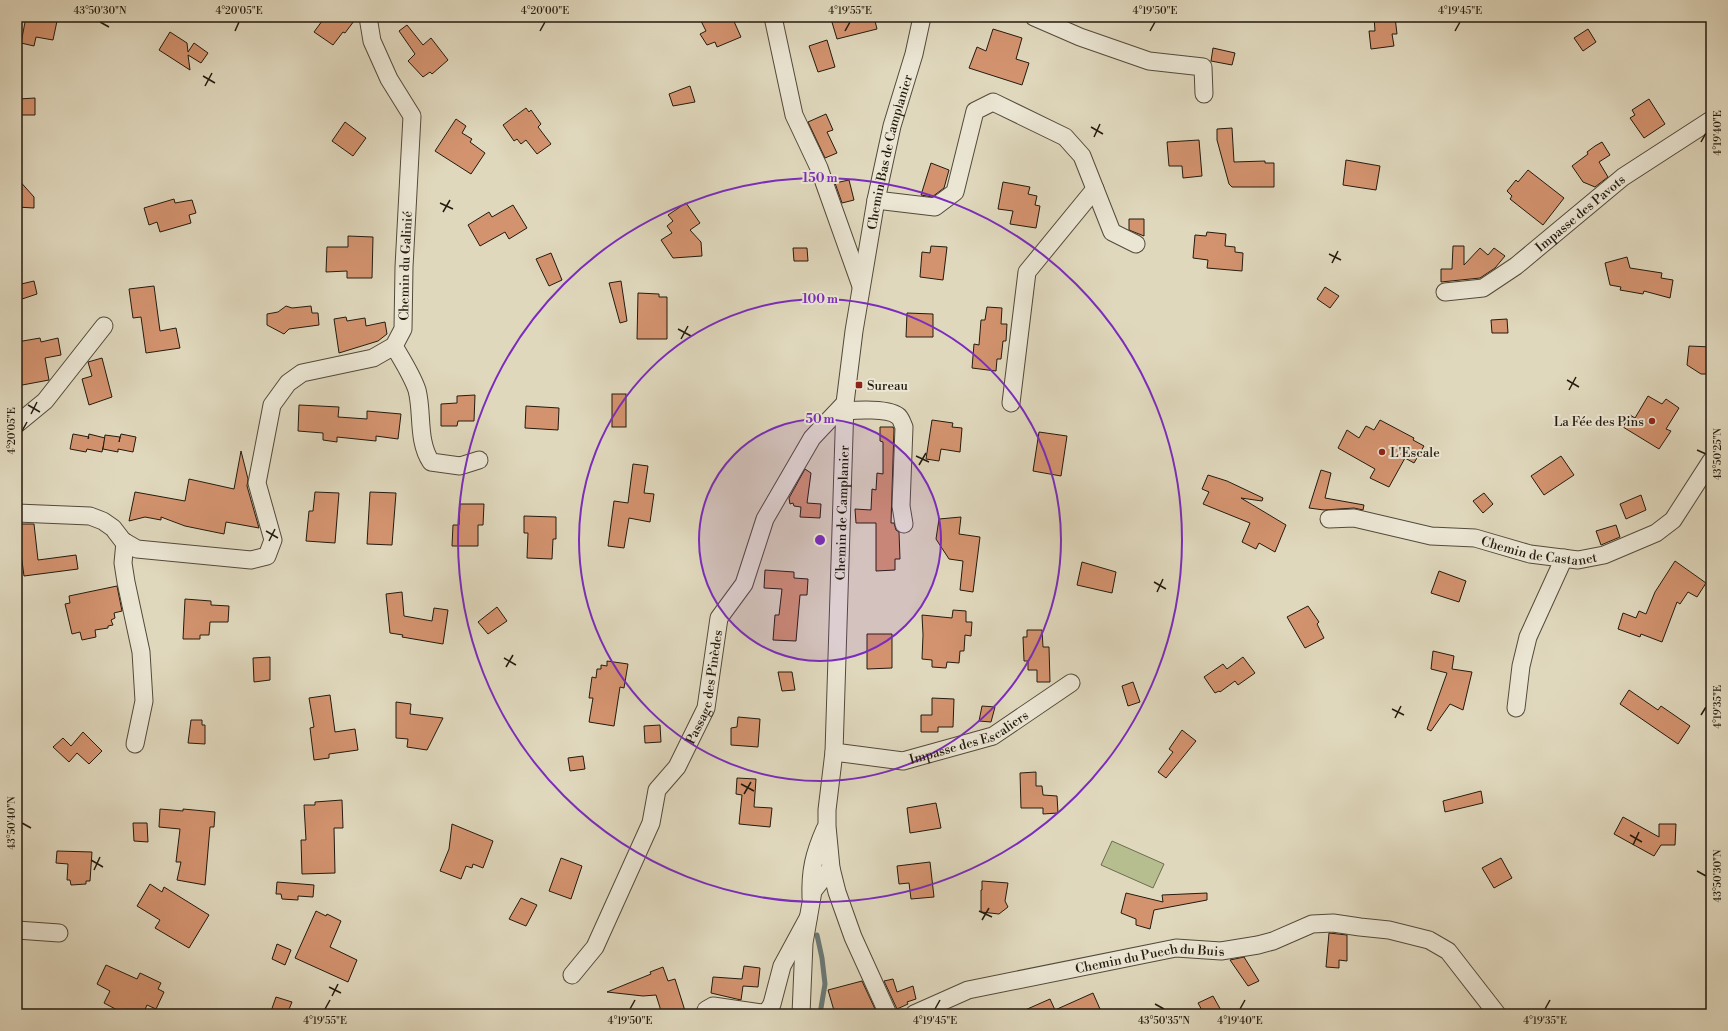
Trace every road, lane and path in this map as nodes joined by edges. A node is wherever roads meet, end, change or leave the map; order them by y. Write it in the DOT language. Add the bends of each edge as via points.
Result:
graph roads {
  1 [pos="368,17"];
  2 [pos="773,17"];
  3 [pos="922,17"];
  4 [pos="1034,17"];
  5 [pos="1204,94"];
  6 [pos="1711,120"];
  7 [pos="1095,189"];
  8 [pos="876,200"];
  9 [pos="1136,244"];
  10 [pos="861,288"];
  11 [pos="1445,292"];
  12 [pos="104,326"];
  13 [pos="394,346"];
  14 [pos="1011,403"];
  15 [pos="845,407"];
  16 [pos="17,424"];
  17 [pos="479,460"];
  18 [pos="1711,461"];
  19 [pos="17,513"];
  20 [pos="1329,519"];
  21 [pos="904,524"];
  22 [pos="125,542"];
  23 [pos="1564,558"];
  24 [pos="1071,683"];
  25 [pos="1516,708"];
  26 [pos="135,744"];
  27 [pos="834,752"];
  28 [pos="827,826"];
  29 [pos="831,868"];
  30 [pos="837,892"];
  31 [pos="810,910"];
  32 [pos="17,930"];
  33 [pos="59,933"];
  34 [pos="572,975"];
  35 [pos="705,1014"];
  36 [pos="801,1014"];
  37 [pos="888,1014"];
  38 [pos="914,1014"];
  39 [pos="1497,1014"];
  1 -- 13 [label="street, Chemin du Galinié" via="372,41 389,79 412,116 403,329"];
  2 -- 10 [label="street, Chemin de Camplanier" via="794,115 819,168"];
  3 -- 8 [label="street, Chemin Bas de Camplanier" via="914,54 892,126"];
  4 -- 5 [label="street" via="1080,37 1149,61 1203,68"];
  6 -- 11 [label="street, Impasse des Pavots" via="1623,177 1516,266 1483,288"];
  7 -- 8 [label="street" via="1082,156 1065,137 993,102 975,111 955,192 935,207"];
  7 -- 9 [label="street" via="1112,232"];
  7 -- 14 [label="street" via="1027,272"];
  8 -- 10 [label="street, Chemin Bas de Camplanier"];
  10 -- 15 [label="street, Chemin de Camplanier"];
  12 -- 16 [label="street" via="45,401"];
  13 -- 17 [label="street" via="417,390 424,452 431,462 460,466"];
  13 -- 22 [label="street" via="373,358 302,373 288,383 272,404 257,483 273,540 266,556 251,560 236,559 137,549"];
  15 -- 21 [label="street" via="893,413 900,417 904,427 901,506"];
  15 -- 27 [label="street, Chemin de Camplanier"];
  15 -- 34 [label="street, Passage des Pinèdes" via="812,438 765,519 744,584 719,618 706,708 677,767 657,790 651,824 594,946"];
  18 -- 23 [label="street, Chemin de Castanet" via="1673,520 1656,533 1604,555 1578,560"];
  19 -- 22 [label="street" via="90,516 114,528"];
  20 -- 23 [label="street, Chemin de Castanet" via="1354,518 1431,536 1474,538 1530,554"];
  22 -- 26 [label="street" via="126,582 141,652 144,701"];
  23 -- 25 [label="street" via="1528,637 1521,666"];
  24 -- 27 [label="street, Impasse des Escaliers" via="993,736 903,761"];
  27 -- 28 [label="street, Chemin de Camplanier"];
  28 -- 29 [label="street, Chemin de Camplanier"];
  28 -- 31 [label="street" via="818,844 810,877"];
  29 -- 30 [label="street, Chemin de Camplanier"];
  29 -- 31 [label="street" via="813,891"];
  30 -- 31 [label="street"];
  30 -- 37 [label="street, Chemin de Camplanier" via="853,937"];
  31 -- 35 [label="street" via="782,966 772,1004 767,1012 713,1006 706,1010"];
  31 -- 36 [label="street" via="804,943"];
  32 -- 33 [label="street"];
  38 -- 39 [label="street, Chemin du Puech du Buis" via="968,990 1176,948 1232,950 1273,941 1312,924 1326,923 1389,930 1429,940 1448,951"];
}
